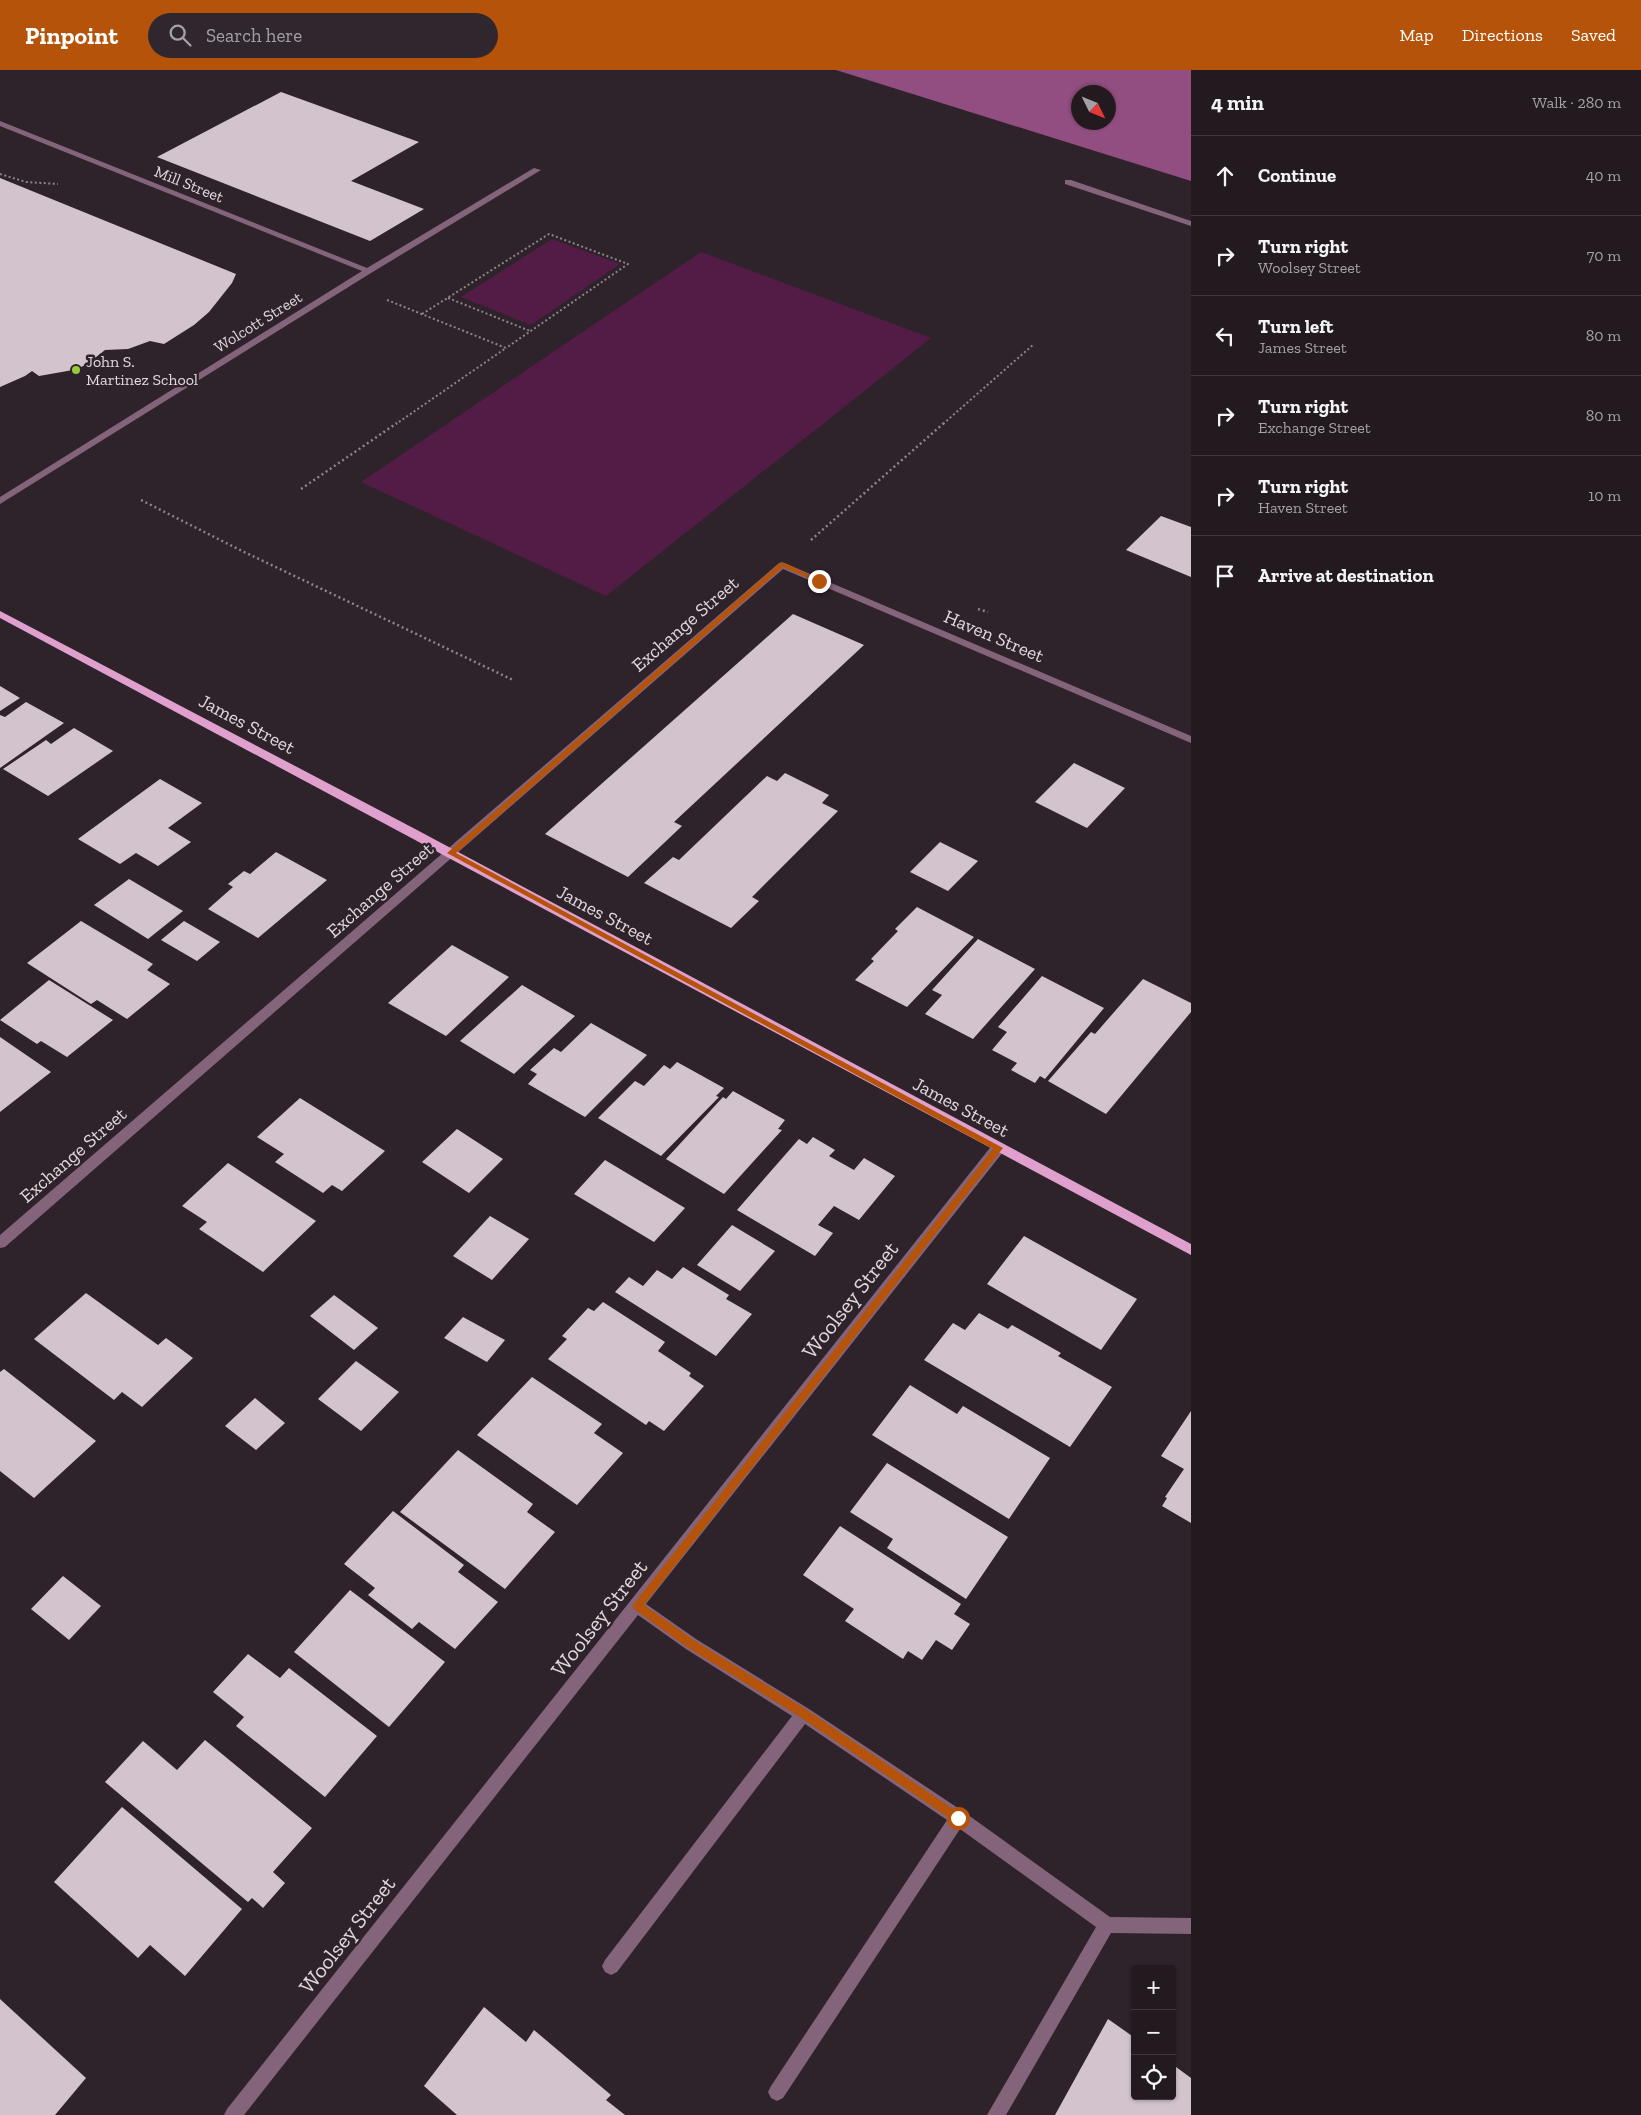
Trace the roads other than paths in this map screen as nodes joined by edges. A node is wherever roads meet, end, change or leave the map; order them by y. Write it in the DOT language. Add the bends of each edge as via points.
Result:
graph roads {
  1 [pos="0,123"];
  2 [pos="537,170"];
  3 [pos="1068,182"];
  4 [pos="1191,224"];
  5 [pos="368,271"];
  6 [pos="0,500"];
  7 [pos="782,565"];
  8 [pos="0,614"];
  9 [pos="1191,740"];
  10 [pos="451,853"];
  11 [pos="998,1148"];
  12 [pos="0,1243"];
  13 [pos="1191,1250"];
  14 [pos="637,1606"];
  15 [pos="803,1714"];
  16 [pos="958,1818"];
  17 [pos="1107,1925"];
  18 [pos="1191,1926"];
  19 [pos="612,1966"];
  20 [pos="777,2092"];
  21 [pos="233,2115"];
  22 [pos="996,2115"];
  1 -- 5 [label="street, Mill Street"];
  2 -- 5 [label="street, Wolcott Street"];
  3 -- 4 [label="street"];
  5 -- 6 [label="street, Wolcott Street"];
  7 -- 9 [label="street, Haven Street"];
  7 -- 10 [label="street, Exchange Street"];
  8 -- 10 [label="main road, James Street"];
  10 -- 11 [label="main road, James Street"];
  10 -- 12 [label="street, Exchange Street"];
  11 -- 13 [label="main road, James Street"];
  11 -- 14 [label="street, Woolsey Street"];
  14 -- 15 [label="street"];
  14 -- 21 [label="street, Woolsey Street"];
  15 -- 16 [label="street"];
  15 -- 19 [label="street"];
  16 -- 17 [label="street"];
  16 -- 20 [label="street"];
  17 -- 18 [label="street"];
  17 -- 22 [label="street"];
}
